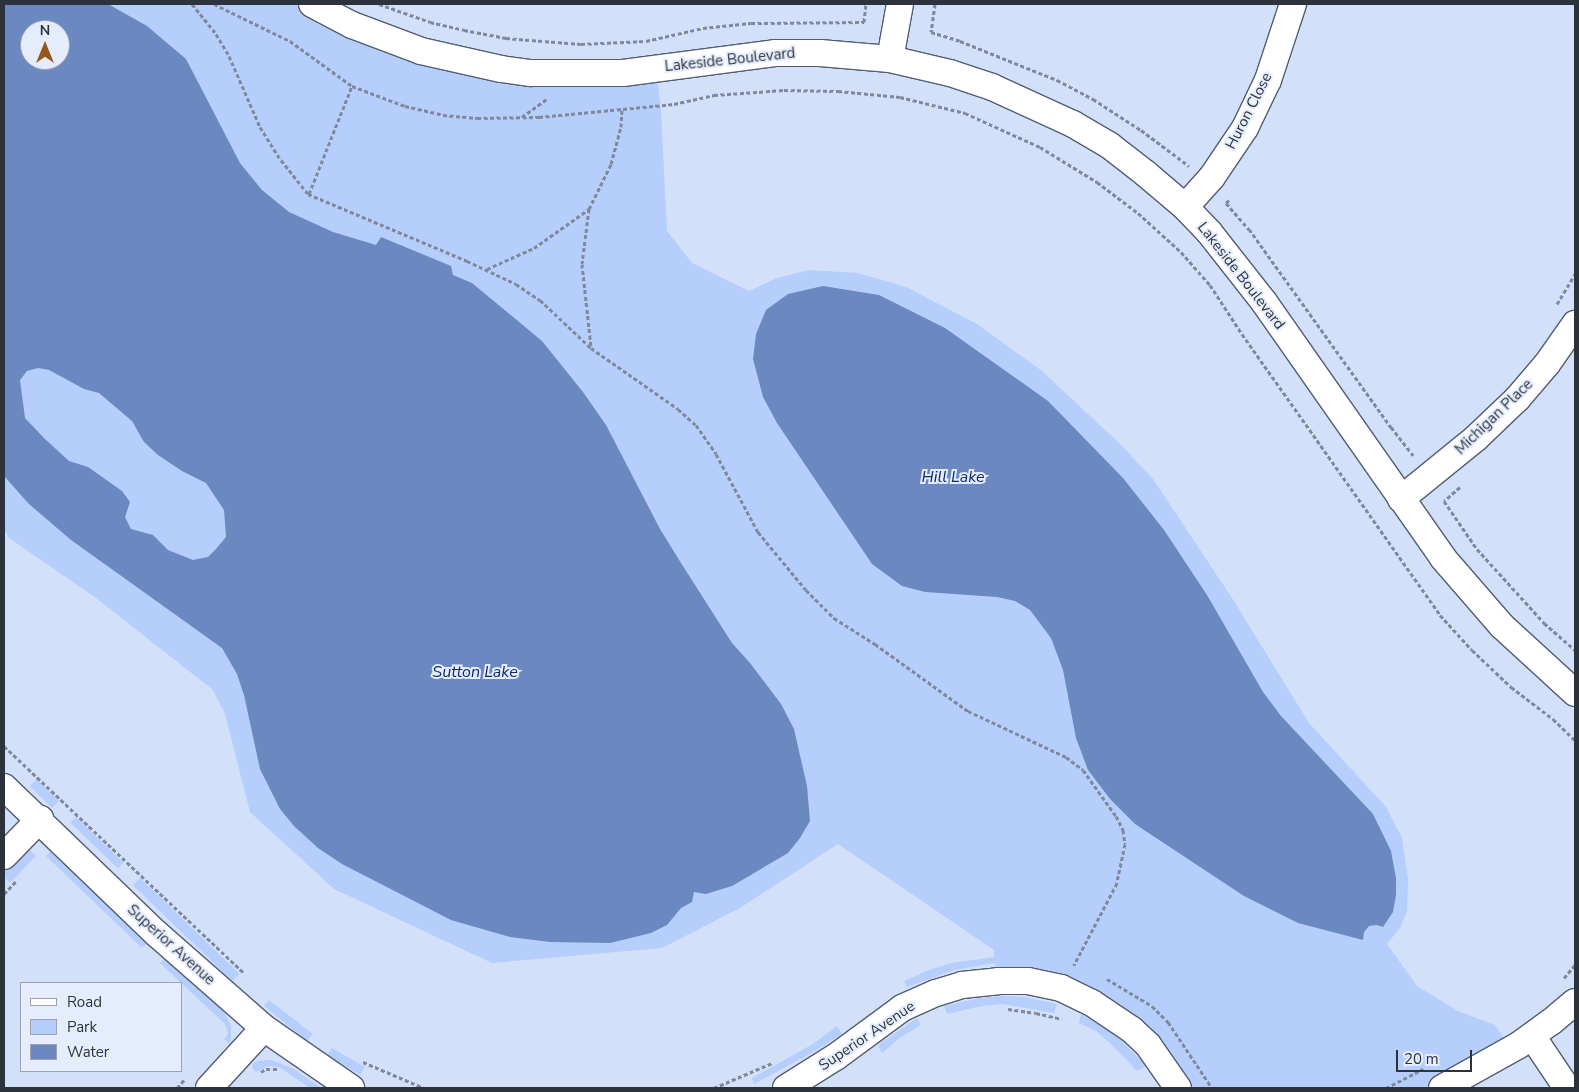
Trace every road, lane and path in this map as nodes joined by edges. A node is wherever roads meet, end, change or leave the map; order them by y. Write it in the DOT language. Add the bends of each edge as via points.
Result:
graph roads {
  1 [pos="192,4"];
  2 [pos="214,4"];
  3 [pos="312,4"];
  4 [pos="379,4"];
  5 [pos="866,4"];
  6 [pos="900,4"];
  7 [pos="935,4"];
  8 [pos="1293,4"];
  9 [pos="931,32"];
  10 [pos="890,60"];
  11 [pos="352,86"];
  12 [pos="622,110"];
  13 [pos="308,194"];
  14 [pos="1226,203"];
  15 [pos="1185,208"];
  16 [pos="589,209"];
  17 [pos="486,270"];
  18 [pos="1575,274"];
  19 [pos="1555,308"];
  20 [pos="1575,324"];
  21 [pos="591,348"];
  22 [pos="1419,450"];
  23 [pos="1401,499"];
  24 [pos="1444,501"];
  25 [pos="1575,650"];
  26 [pos="1575,693"];
  27 [pos="1575,740"];
  28 [pos="4,746"];
  29 [pos="4,786"];
  30 [pos="40,819"];
  31 [pos="4,856"];
  32 [pos="1074,965"];
  33 [pos="248,977"];
  34 [pos="1575,1002"];
  35 [pos="1003,1008"];
  36 [pos="1063,1020"];
  37 [pos="1575,1025"];
  38 [pos="264,1028"];
  39 [pos="1536,1043"];
  40 [pos="361,1061"];
  41 [pos="283,1071"];
  42 [pos="257,1076"];
  43 [pos="209,1088"];
  44 [pos="351,1088"];
  45 [pos="424,1088"];
  46 [pos="786,1088"];
  47 [pos="1178,1088"];
  48 [pos="1442,1088"];
  49 [pos="1471,1088"];
  50 [pos="1567,1088"];
  1 -- 13 [label="path" via="229,56 265,135"];
  2 -- 11 [label="path" via="290,41"];
  3 -- 10 [label="street, Lakeside Boulevard" via="352,25 421,51 531,73 623,73 774,53 820,53"];
  4 -- 5 [label="path" via="464,30 506,38 581,44 646,41 703,28 751,23 864,22"];
  6 -- 10 [label="street"];
  7 -- 9 [label="path"];
  8 -- 15 [label="street, Huron Close" via="1268,80 1245,128 1212,177"];
  10 -- 15 [label="street, Lakeside Boulevard" via="950,73 1033,104 1109,145"];
  11 -- 12 [label="path" via="405,106 443,115 521,117"];
  11 -- 13 [label="path"];
  12 -- 16 [label="path" via="611,164"];
  12 -- 27 [label="path" via="714,95 784,90 900,97 965,113 992,124 1040,147 1097,182 1181,252 1210,285 1440,615 1505,681"];
  13 -- 17 [label="path"];
  14 -- 22 [label="path" via="1260,244 1412,456"];
  15 -- 23 [label="street, Lakeside Boulevard" via="1237,266"];
  16 -- 17 [label="path" via="534,248"];
  16 -- 21 [label="path" via="582,264"];
  17 -- 21 [label="path" via="540,300"];
  18 -- 19 [label="path"];
  20 -- 23 [label="street, Michigan Place" via="1517,399 1476,438"];
  21 -- 32 [label="path" via="696,425 716,454 758,532 834,618 968,711 1066,757 1083,770 1116,816 1125,844 1117,882"];
  23 -- 26 [label="street, Lakeside Boulevard" via="1474,595 1502,626"];
  24 -- 25 [label="path" via="1477,550 1510,589"];
  28 -- 33 [label="path"];
  29 -- 30 [label="street, Superior Avenue"];
  30 -- 31 [label="street"];
  30 -- 38 [label="street, Superior Avenue" via="157,934"];
  34 -- 39 [label="street"];
  35 -- 36 [label="path"];
  37 -- 39 [label="street"];
  38 -- 43 [label="street"];
  38 -- 44 [label="street, Superior Avenue"];
  39 -- 48 [label="street"];
  39 -- 49 [label="street"];
  39 -- 50 [label="street"];
  40 -- 45 [label="path"];
  41 -- 42 [label="path" via="266,1069"];
  46 -- 47 [label="street, Superior Avenue" via="837,1056 902,1008 920,1000 962,985 1028,981 1061,988 1092,1003 1132,1030 1148,1045"];
}
